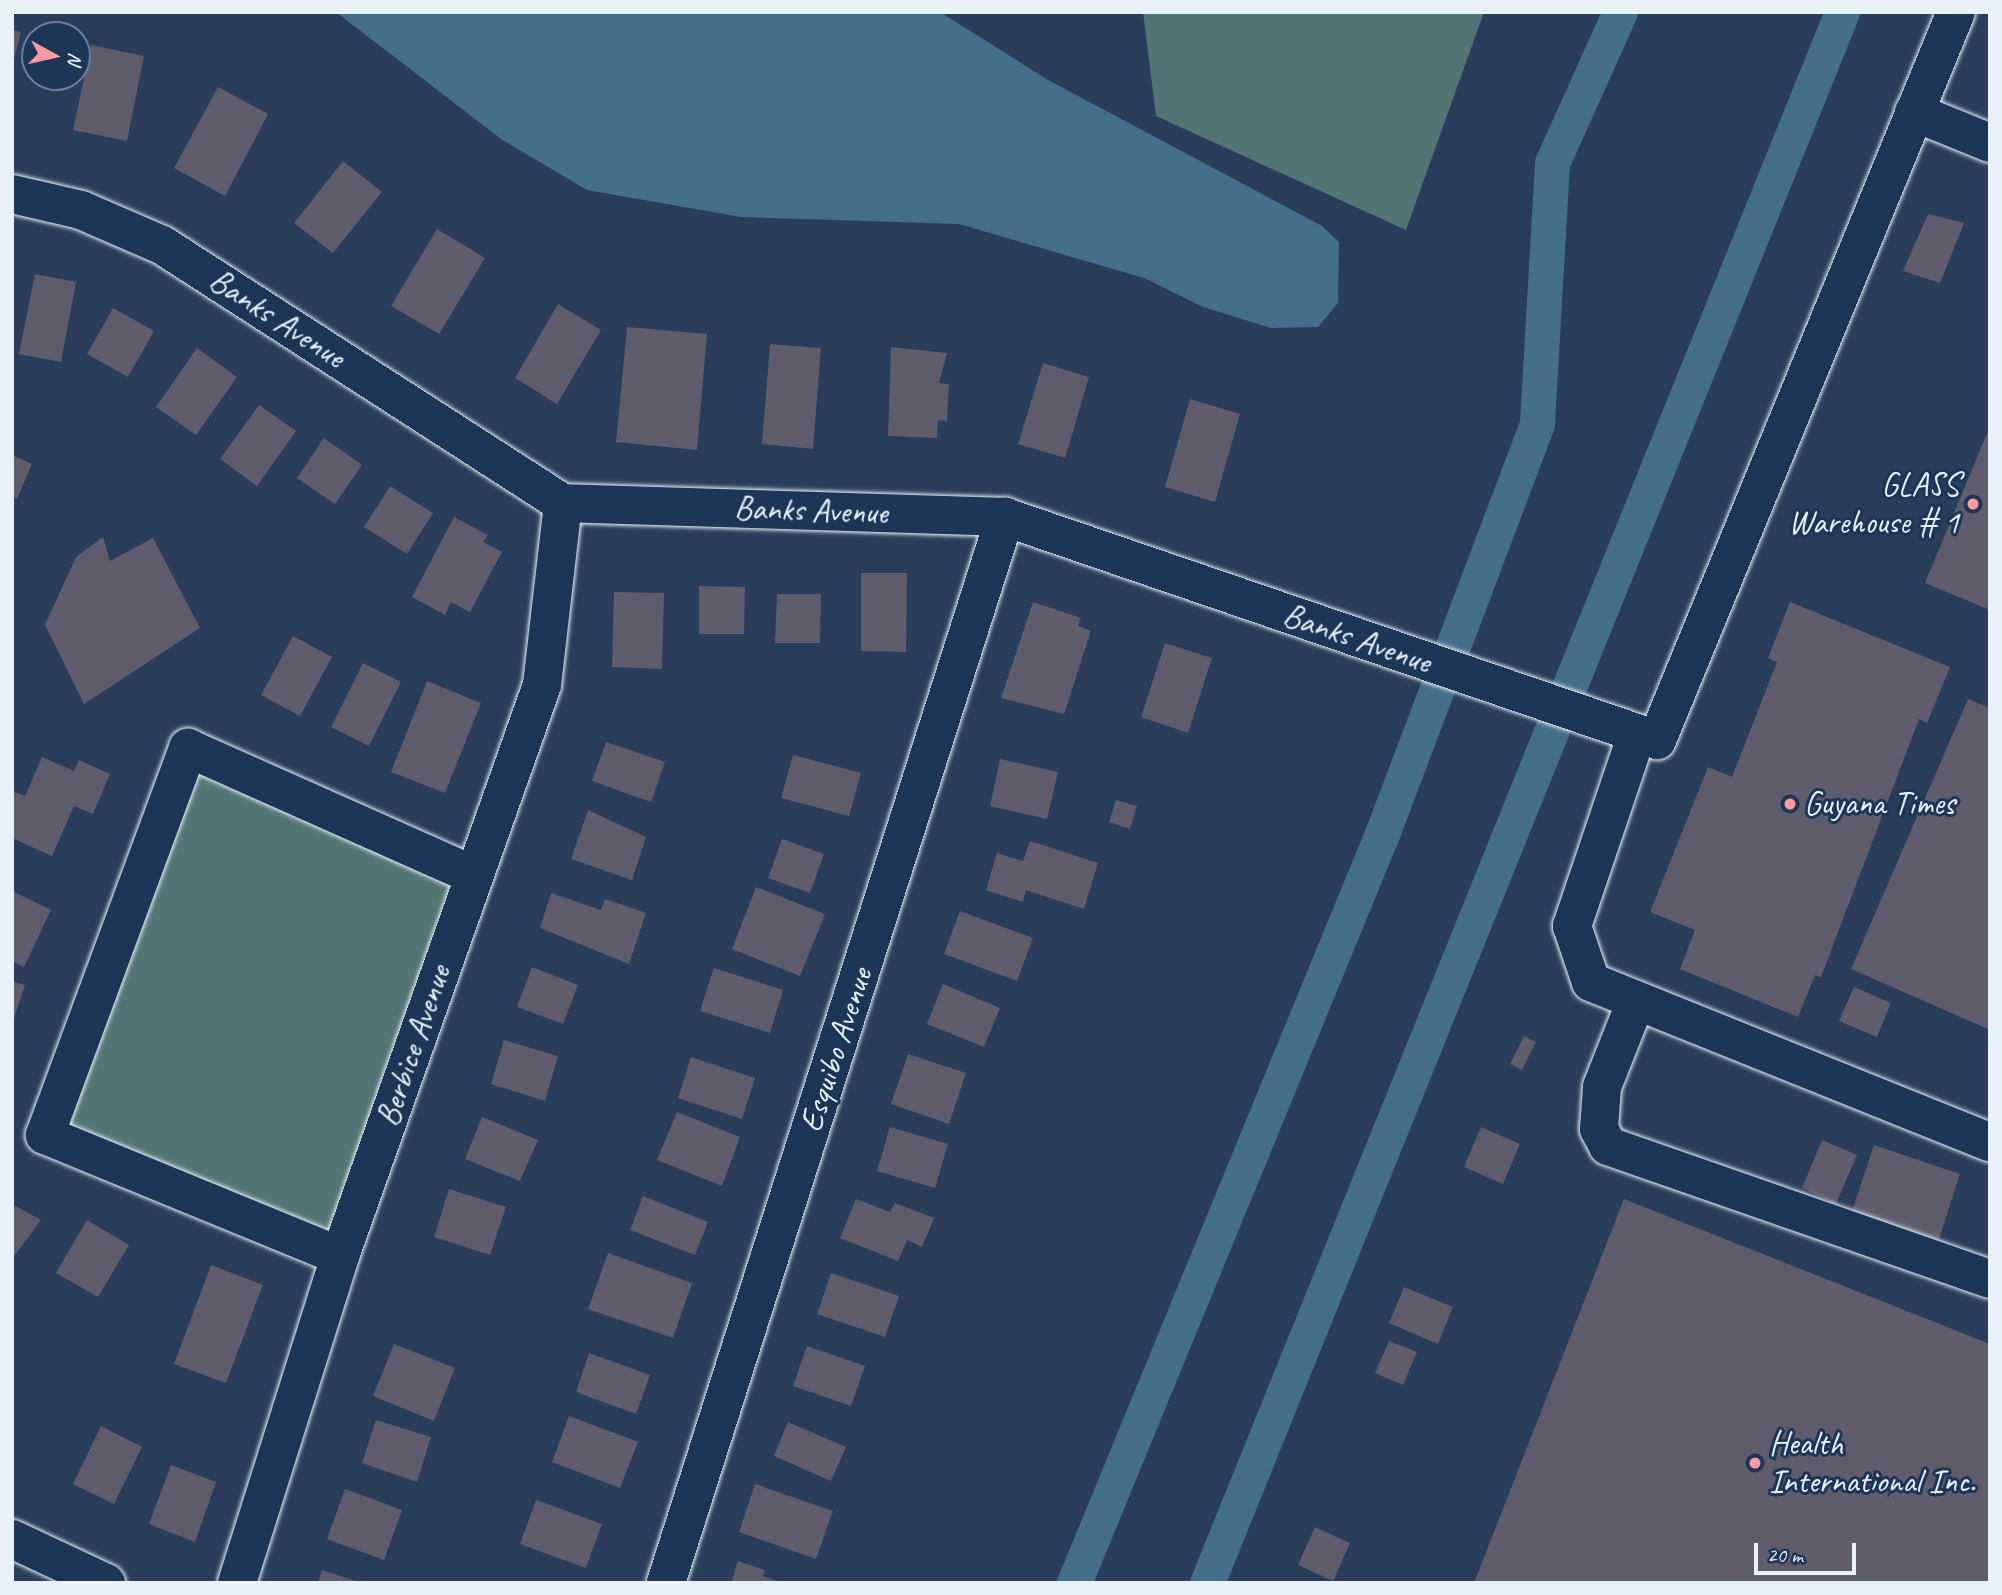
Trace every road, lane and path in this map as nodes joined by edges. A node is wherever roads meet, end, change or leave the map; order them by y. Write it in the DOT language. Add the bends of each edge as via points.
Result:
graph roads {
  1 [pos="1955,12"];
  2 [pos="1914,112"];
  3 [pos="1990,143"];
  4 [pos="12,194"];
  5 [pos="563,503"];
  6 [pos="1006,517"];
  7 [pos="1647,737"];
  8 [pos="473,876"];
  9 [pos="1636,1000"];
  10 [pos="1990,1142"];
  11 [pos="340,1256"];
  12 [pos="1990,1279"];
  13 [pos="12,1539"];
  14 [pos="106,1583"];
  15 [pos="237,1583"];
  16 [pos="666,1583"];
  1 -- 2 [label="street"];
  2 -- 3 [label="street"];
  2 -- 7 [label="street"];
  4 -- 5 [label="street, Banks Avenue" via="81,209 162,245"];
  5 -- 6 [label="street, Banks Avenue"];
  5 -- 8 [label="street, Berbice Avenue" via="542,685"];
  6 -- 7 [label="street, Banks Avenue"];
  6 -- 16 [label="street, Esquibo Avenue"];
  7 -- 9 [label="street" via="1572,926 1591,982"];
  8 -- 11 [label="street, Berbice Avenue"];
  8 -- 11 [label="street" via="188,748 45,1135"];
  9 -- 10 [label="street"];
  9 -- 12 [label="street" via="1602,1087 1599,1129 1608,1146"];
  11 -- 15 [label="street, Berbice Avenue"];
  13 -- 14 [label="street"];
}
